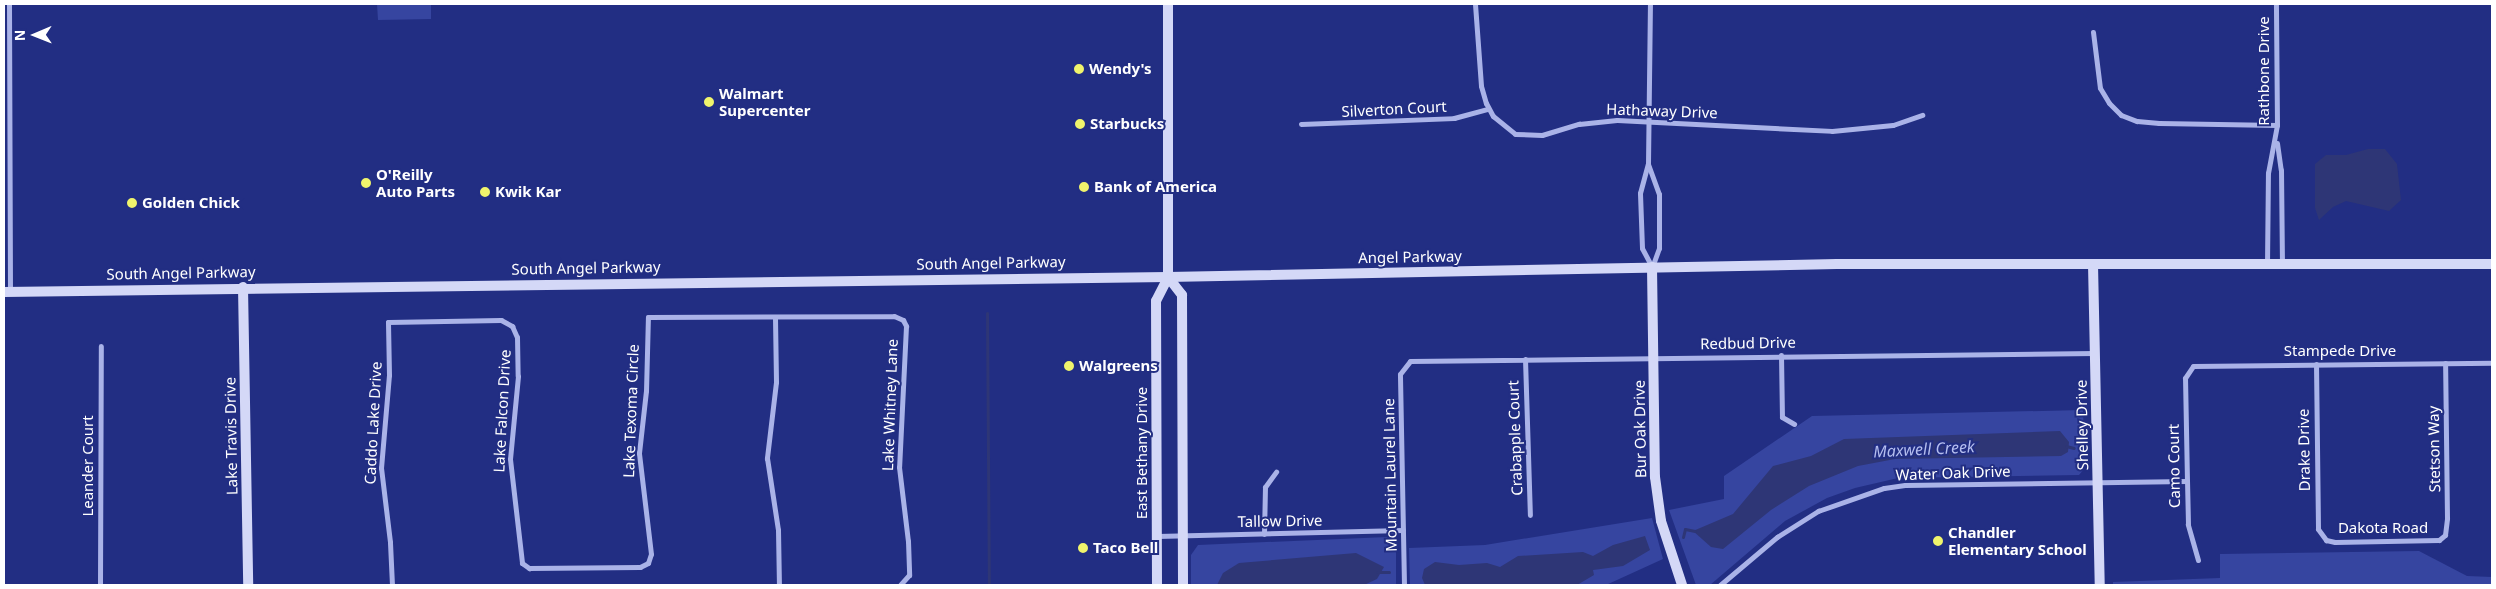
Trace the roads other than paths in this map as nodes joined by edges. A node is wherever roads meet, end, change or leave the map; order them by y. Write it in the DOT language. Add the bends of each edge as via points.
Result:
graph roads {
  1 [pos="9,4"];
  2 [pos="1168,4"];
  3 [pos="1475,4"];
  4 [pos="1650,4"];
  5 [pos="2276,4"];
  6 [pos="2093,32"];
  7 [pos="1488,109"];
  8 [pos="1922,115"];
  9 [pos="1649,122"];
  10 [pos="1301,124"];
  11 [pos="2277,125"];
  12 [pos="2276,138"];
  13 [pos="1648,164"];
  14 [pos="2093,264"];
  15 [pos="2282,264"];
  16 [pos="2492,264"];
  17 [pos="2268,265"];
  18 [pos="1652,268"];
  19 [pos="1168,277"];
  20 [pos="243,287"];
  21 [pos="7,291"];
  22 [pos="775,318"];
  23 [pos="388,322"];
  24 [pos="101,346"];
  25 [pos="2095,353"];
  26 [pos="1781,355"];
  27 [pos="1654,357"];
  28 [pos="1526,359"];
  29 [pos="2445,363"];
  30 [pos="2492,363"];
  31 [pos="2316,364"];
  32 [pos="1403,366"];
  33 [pos="2188,370"];
  34 [pos="1794,424"];
  35 [pos="1276,472"];
  36 [pos="2187,481"];
  37 [pos="2098,482"];
  38 [pos="1530,515"];
  39 [pos="1403,530"];
  40 [pos="1264,534"];
  41 [pos="1182,535"];
  42 [pos="1157,536"];
  43 [pos="2321,536"];
  44 [pos="2445,536"];
  45 [pos="2198,560"];
  46 [pos="522,563"];
  47 [pos="100,585"];
  48 [pos="248,585"];
  49 [pos="392,585"];
  50 [pos="779,585"];
  51 [pos="900,585"];
  52 [pos="1158,585"];
  53 [pos="1183,585"];
  54 [pos="1404,585"];
  55 [pos="1682,585"];
  56 [pos="1720,585"];
  57 [pos="2100,585"];
  1 -- 21 [label="street"];
  2 -- 19 [label="main road"];
  3 -- 7 [label="street" via="1481,86"];
  4 -- 9 [label="street"];
  5 -- 11 [label="street, Rathbone Drive"];
  6 -- 11 [label="street" via="2100,88 2108,103 2121,115 2137,121 2159,123"];
  7 -- 9 [label="street, Hathaway Drive" via="1515,134 1525,136 1579,124 1617,120"];
  7 -- 10 [label="street, Silverton Court" via="1454,118"];
  8 -- 9 [label="street, Hathaway Drive" via="1894,125 1816,131"];
  9 -- 13 [label="street"];
  11 -- 12 [label="street, Rathbone Drive"];
  12 -- 15 [label="street, Rathbone Drive" via="2281,170"];
  12 -- 17 [label="street, Rathbone Drive" via="2268,173"];
  13 -- 18 [label="street" via="1659,194 1659,248"];
  13 -- 18 [label="street" via="1640,193 1642,248"];
  14 -- 17 [label="main road, Angel Parkway"];
  14 -- 18 [label="main road, Angel Parkway"];
  14 -- 25 [label="main road, Shelley Drive"];
  15 -- 16 [label="main road, Angel Parkway"];
  15 -- 17 [label="main road, Angel Parkway"];
  18 -- 19 [label="main road, Angel Parkway"];
  18 -- 27 [label="main road, Bur Oak Drive"];
  19 -- 20 [label="main road, South Angel Parkway"];
  19 -- 41 [label="main road" via="1182,295"];
  19 -- 42 [label="main road, East Bethany Drive" via="1156,301"];
  20 -- 21 [label="main road, South Angel Parkway"];
  20 -- 48 [label="main road, Lake Travis Drive"];
  22 -- 46 [label="street, Lake Texoma Circle" via="648,317 646,391 639,453 650,559 640,567 529,568"];
  22 -- 50 [label="street" via="776,382 767,458 778,530"];
  22 -- 51 [label="street, Lake Whitney Lane" via="894,316 905,323 905,380 898,460 909,575"];
  23 -- 46 [label="street, Lake Falcon Drive" via="501,320 516,331 518,376 510,459"];
  23 -- 49 [label="street, Caddo Lake Drive" via="389,375 381,468"];
  24 -- 47 [label="street, Leander Court"];
  25 -- 26 [label="street, Redbud Drive"];
  25 -- 37 [label="main road, Shelley Drive"];
  26 -- 27 [label="street, Redbud Drive"];
  26 -- 34 [label="street" via="1782,417"];
  27 -- 28 [label="street, Redbud Drive"];
  27 -- 55 [label="main road, Bur Oak Drive" via="1658,503 1665,538"];
  28 -- 32 [label="street, Redbud Drive" via="1410,361"];
  28 -- 38 [label="street, Crabapple Court"];
  29 -- 30 [label="street, Stampede Drive"];
  29 -- 31 [label="street, Stampede Drive"];
  29 -- 44 [label="street, Stetson Way"];
  31 -- 33 [label="street, Stampede Drive" via="2200,365"];
  31 -- 43 [label="street, Drake Drive" via="2317,520"];
  32 -- 39 [label="street, Mountain Laurel Lane" via="1400,374"];
  33 -- 36 [label="street, Camo Court" via="2185,386"];
  35 -- 40 [label="street" via="1265,488"];
  36 -- 37 [label="street, Water Oak Drive"];
  36 -- 45 [label="street, Camo Court" via="2188,524"];
  37 -- 56 [label="street, Water Oak Drive" via="1905,485 1850,497 1818,511 1777,537"];
  37 -- 57 [label="main road, Shelley Drive"];
  39 -- 40 [label="street, Tallow Drive"];
  39 -- 54 [label="street, Mountain Laurel Lane"];
  40 -- 41 [label="street, Tallow Drive"];
  41 -- 42 [label="street, Tallow Drive"];
  41 -- 53 [label="main road"];
  42 -- 52 [label="main road, East Bethany Drive"];
  43 -- 44 [label="street, Dakota Road" via="2335,542 2439,540"];
}
